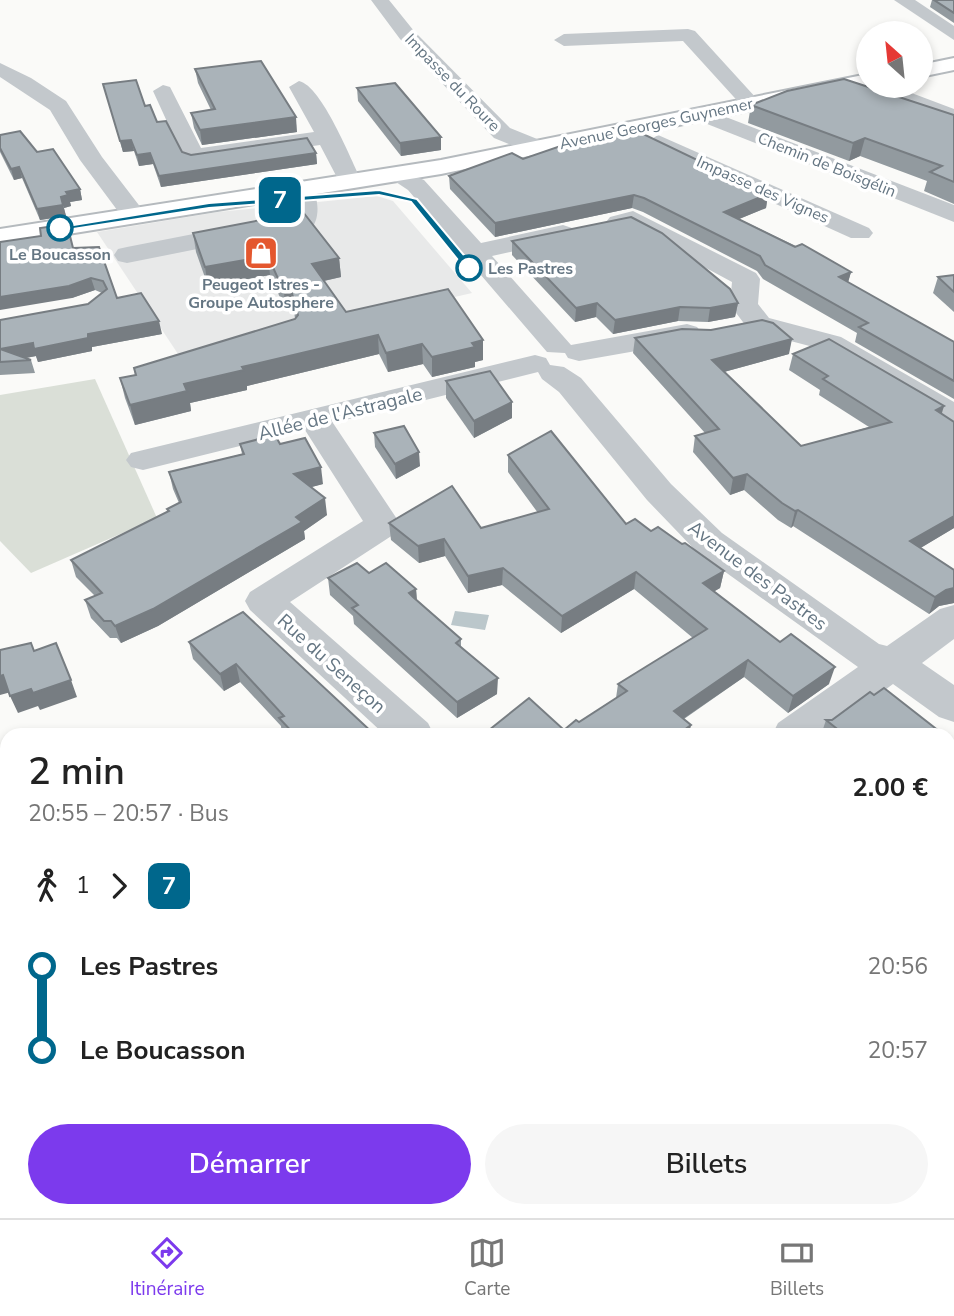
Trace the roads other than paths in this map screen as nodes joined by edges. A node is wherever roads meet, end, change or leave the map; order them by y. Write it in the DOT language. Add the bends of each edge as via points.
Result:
graph roads {
  1 [pos="380,0"];
  2 [pos="903,0"];
  3 [pos="954,34"];
  4 [pos="564,40"];
  5 [pos="954,64"];
  6 [pos="933,68"];
  7 [pos="0,69"];
  8 [pos="856,84"];
  9 [pos="299,87"];
  10 [pos="163,91"];
  11 [pos="901,98"];
  12 [pos="750,103"];
  13 [pos="700,113"];
  14 [pos="954,116"];
  15 [pos="627,128"];
  16 [pos="328,138"];
  17 [pos="533,150"];
  18 [pos="486,161"];
  19 [pos="350,182"];
  20 [pos="411,188"];
  21 [pos="305,194"];
  22 [pos="954,215"];
  23 [pos="135,216"];
  24 [pos="860,233"];
  25 [pos="0,237"];
  26 [pos="473,252"];
  27 [pos="127,256"];
  28 [pos="737,328"];
  29 [pos="557,360"];
  30 [pos="954,415"];
  31 [pos="314,419"];
  32 [pos="144,460"];
  33 [pos="954,619"];
  34 [pos="893,664"];
  35 [pos="954,706"];
  36 [pos="404,728"];
  37 [pos="803,728"];
  1 -- 17 [label="street, Impasse du Roure" via="407,35 502,133"];
  2 -- 3 [label="street"];
  4 -- 12 [label="street" via="688,35"];
  5 -- 6 [label="main road"];
  7 -- 23 [label="street" via="58,106"];
  8 -- 12 [label="main road, Avenue Georges Guynemer"];
  9 -- 16 [label="street"];
  10 -- 16 [label="street" via="193,156"];
  11 -- 14 [label="street"];
  12 -- 13 [label="main road, Avenue Georges Guynemer"];
  13 -- 15 [label="main road, Avenue Georges Guynemer"];
  13 -- 22 [label="street, Chemin de Boisgélin"];
  15 -- 17 [label="main road, Avenue Georges Guynemer"];
  15 -- 24 [label="street, Impasse des Vignes"];
  16 -- 19 [label="street"];
  17 -- 18 [label="main road, Avenue Georges Guynemer"];
  18 -- 19 [label="main road, Avenue Georges Guynemer"];
  18 -- 20 [label="street" via="429,187"];
  19 -- 21 [label="main road, Avenue Georges Guynemer"];
  20 -- 21 [label="street"];
  20 -- 26 [label="street, Avenue des Pastres"];
  20 -- 29 [label="street, Avenue des Pastres"];
  21 -- 23 [label="main road, Avenue Georges Guynemer"];
  21 -- 27 [label="street" via="304,221"];
  23 -- 25 [label="main road, Avenue Georges Guynemer"];
  26 -- 28 [label="street" via="634,219 746,279"];
  26 -- 29 [label="street, Avenue des Pastres"];
  28 -- 29 [label="street, Allée de l'Astragale" via="679,333"];
  28 -- 30 [label="street, Allée de l'Astragale" via="831,343"];
  29 -- 31 [label="street, Allée de l'Astragale"];
  29 -- 34 [label="street, Avenue des Pastres" via="570,385 659,492 709,542 865,654"];
  31 -- 32 [label="street, Allée de l'Astragale"];
  31 -- 36 [label="street, Rue du Seneçon" via="383,525 264,601"];
  33 -- 34 [label="street"];
  34 -- 35 [label="street, Avenue des Pastres"];
  34 -- 37 [label="street"];
}
